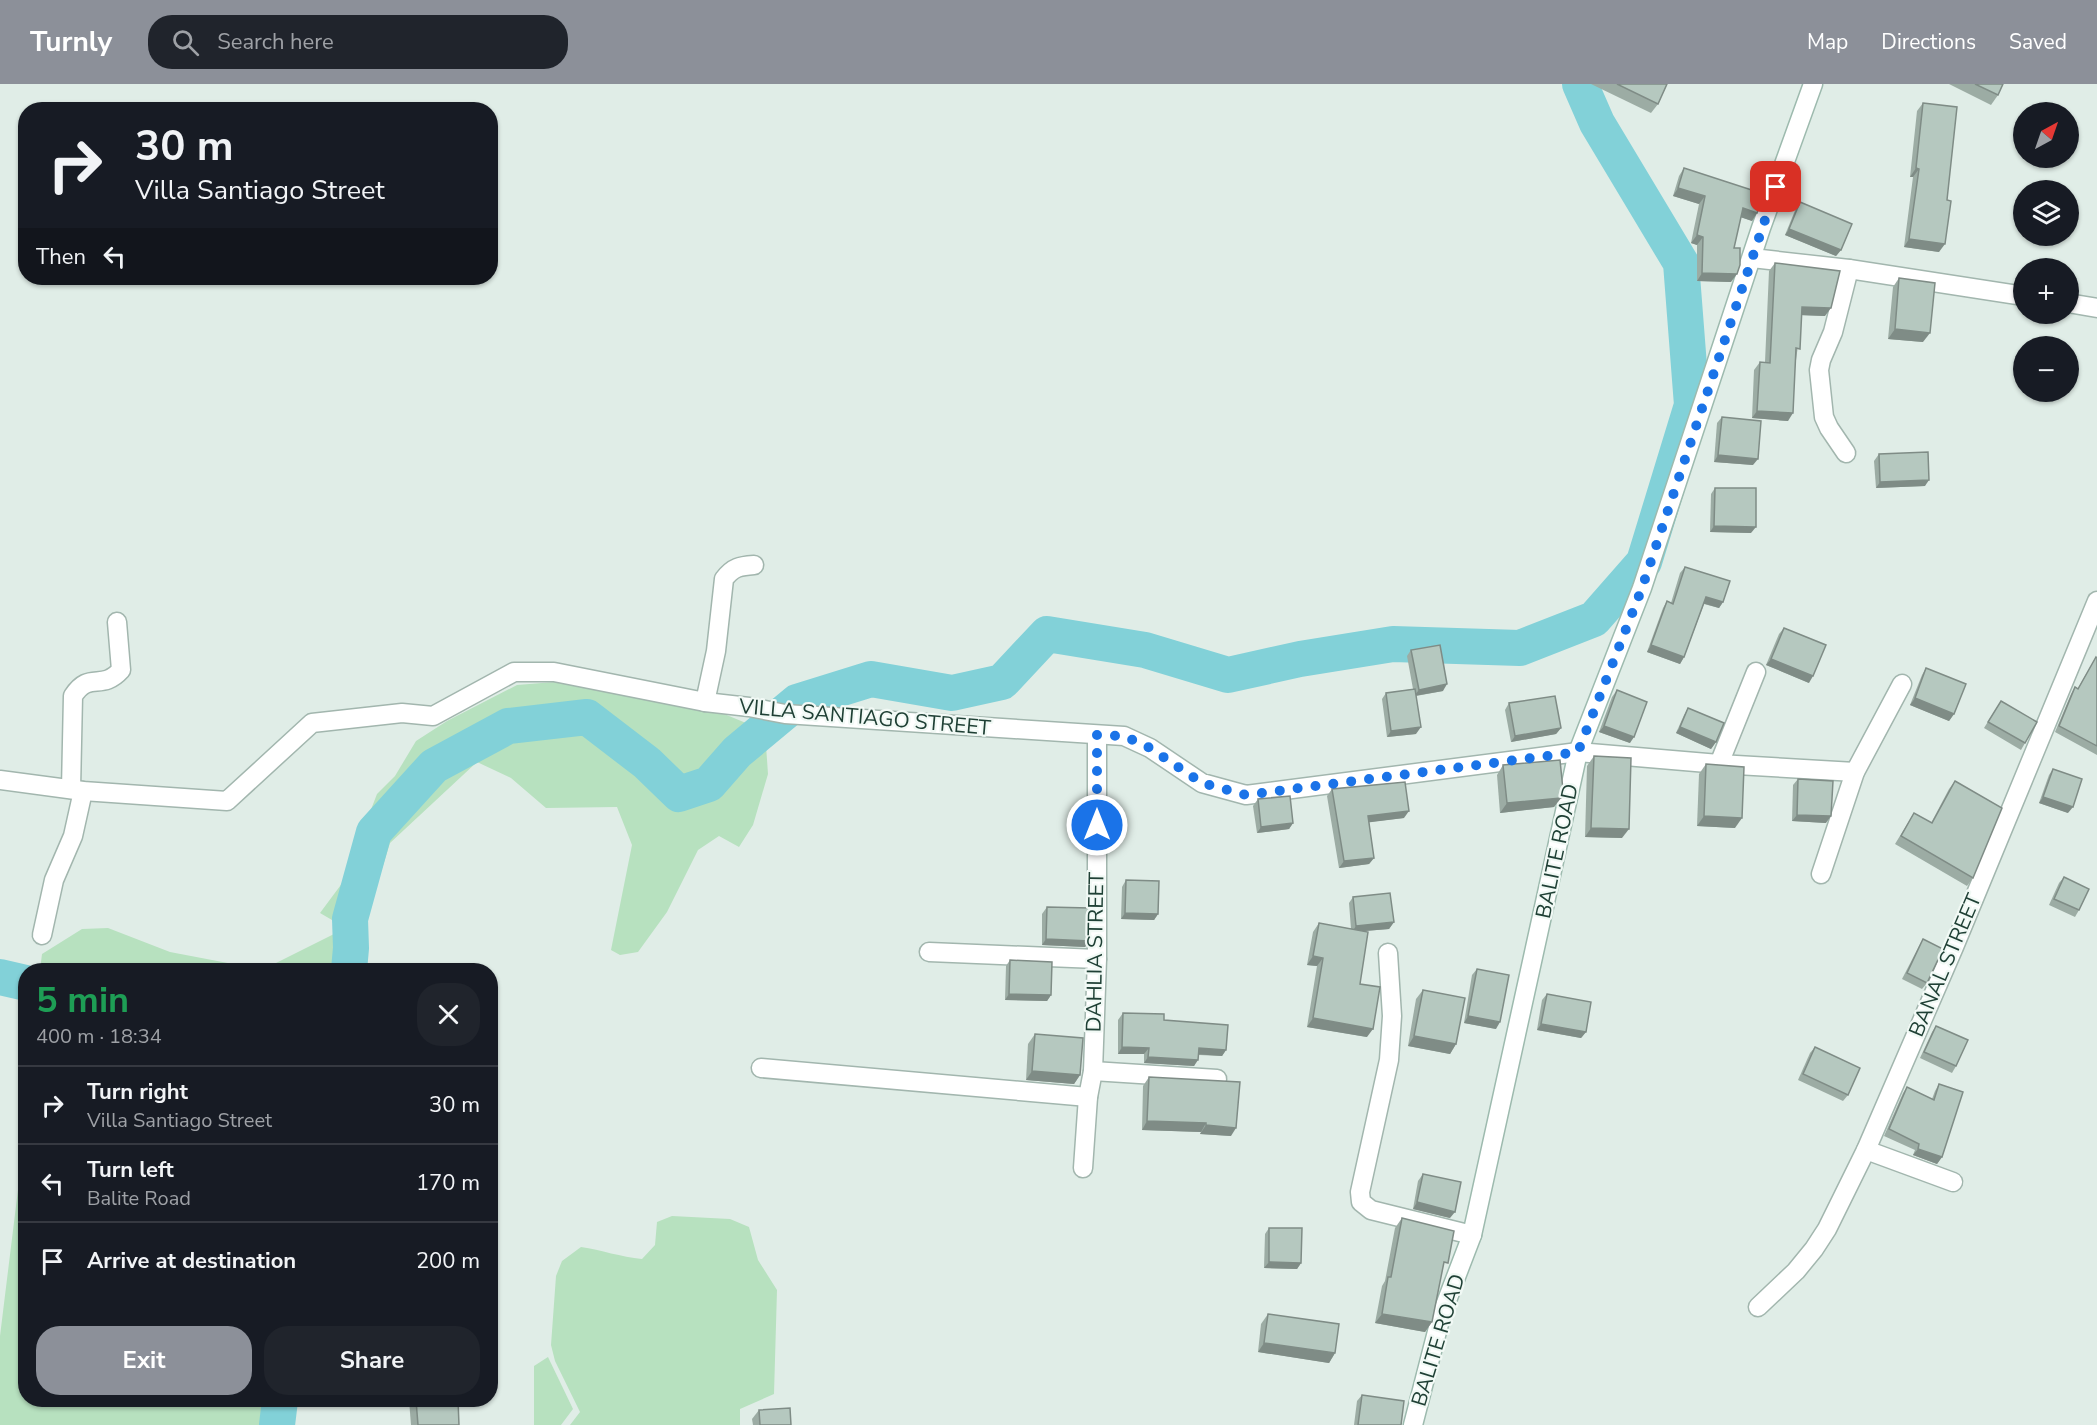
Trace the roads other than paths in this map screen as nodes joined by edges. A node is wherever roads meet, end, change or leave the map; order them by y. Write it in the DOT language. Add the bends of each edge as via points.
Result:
graph roads {
  1 [pos="1813,84"];
  2 [pos="1752,258"];
  3 [pos="1849,269"];
  4 [pos="2013,294"];
  5 [pos="2079,305"];
  6 [pos="2097,308"];
  7 [pos="1846,453"];
  8 [pos="754,565"];
  9 [pos="2097,601"];
  10 [pos="117,622"];
  11 [pos="1756,672"];
  12 [pos="1902,684"];
  13 [pos="705,702"];
  14 [pos="1097,735"];
  15 [pos="1578,752"];
  16 [pos="1719,764"];
  17 [pos="1855,772"];
  18 [pos="0,780"];
  19 [pos="77,790"];
  20 [pos="1821,874"];
  21 [pos="42,935"];
  22 [pos="929,952"];
  23 [pos="1388,953"];
  24 [pos="1097,959"];
  25 [pos="761,1068"];
  26 [pos="1093,1071"];
  27 [pos="1217,1079"];
  28 [pos="1088,1097"];
  29 [pos="1866,1150"];
  30 [pos="1083,1168"];
  31 [pos="1953,1182"];
  32 [pos="1472,1235"];
  33 [pos="1758,1307"];
  34 [pos="1413,1425"];
  1 -- 2 [label="street, BALITE ROAD"];
  2 -- 3 [label="street"];
  2 -- 15 [label="street, BALITE ROAD" via="1642,588"];
  3 -- 4 [label="street"];
  3 -- 7 [label="street" via="1819,370 1824,417"];
  5 -- 6 [label="street"];
  8 -- 13 [label="street" via="731,570 724,579 716,651"];
  9 -- 29 [label="street, BANAL STREET"];
  10 -- 19 [label="street" via="121,670 114,678 80,686 73,696"];
  11 -- 16 [label="street"];
  12 -- 17 [label="street"];
  13 -- 14 [label="street, VILLA SANTIAGO STREET" via="785,714"];
  13 -- 19 [label="street, VILLA SANTIAGO STREET" via="554,672 514,672 433,716 402,713 312,723 227,801"];
  14 -- 15 [label="street, VILLA SANTIAGO STREET" via="1124,736 1150,748 1202,783 1246,795"];
  14 -- 24 [label="street, DAHLIA STREET"];
  15 -- 16 [label="street, VILLA SANTIAGO STREET"];
  15 -- 32 [label="street, BALITE ROAD"];
  16 -- 17 [label="street, VILLA SANTIAGO STREET"];
  17 -- 20 [label="street"];
  18 -- 19 [label="street, VILLA SANTIAGO STREET"];
  19 -- 21 [label="street" via="73,836 54,880"];
  22 -- 24 [label="street"];
  23 -- 32 [label="street" via="1389,1060 1361,1202 1371,1210"];
  24 -- 26 [label="street, DAHLIA STREET"];
  25 -- 28 [label="street"];
  26 -- 27 [label="street"];
  26 -- 28 [label="street, DAHLIA STREET"];
  28 -- 30 [label="street, DAHLIA STREET"];
  29 -- 31 [label="street"];
  29 -- 33 [label="street, BANAL STREET" via="1814,1249"];
  32 -- 34 [label="street, BALITE ROAD" via="1441,1316"];
}
